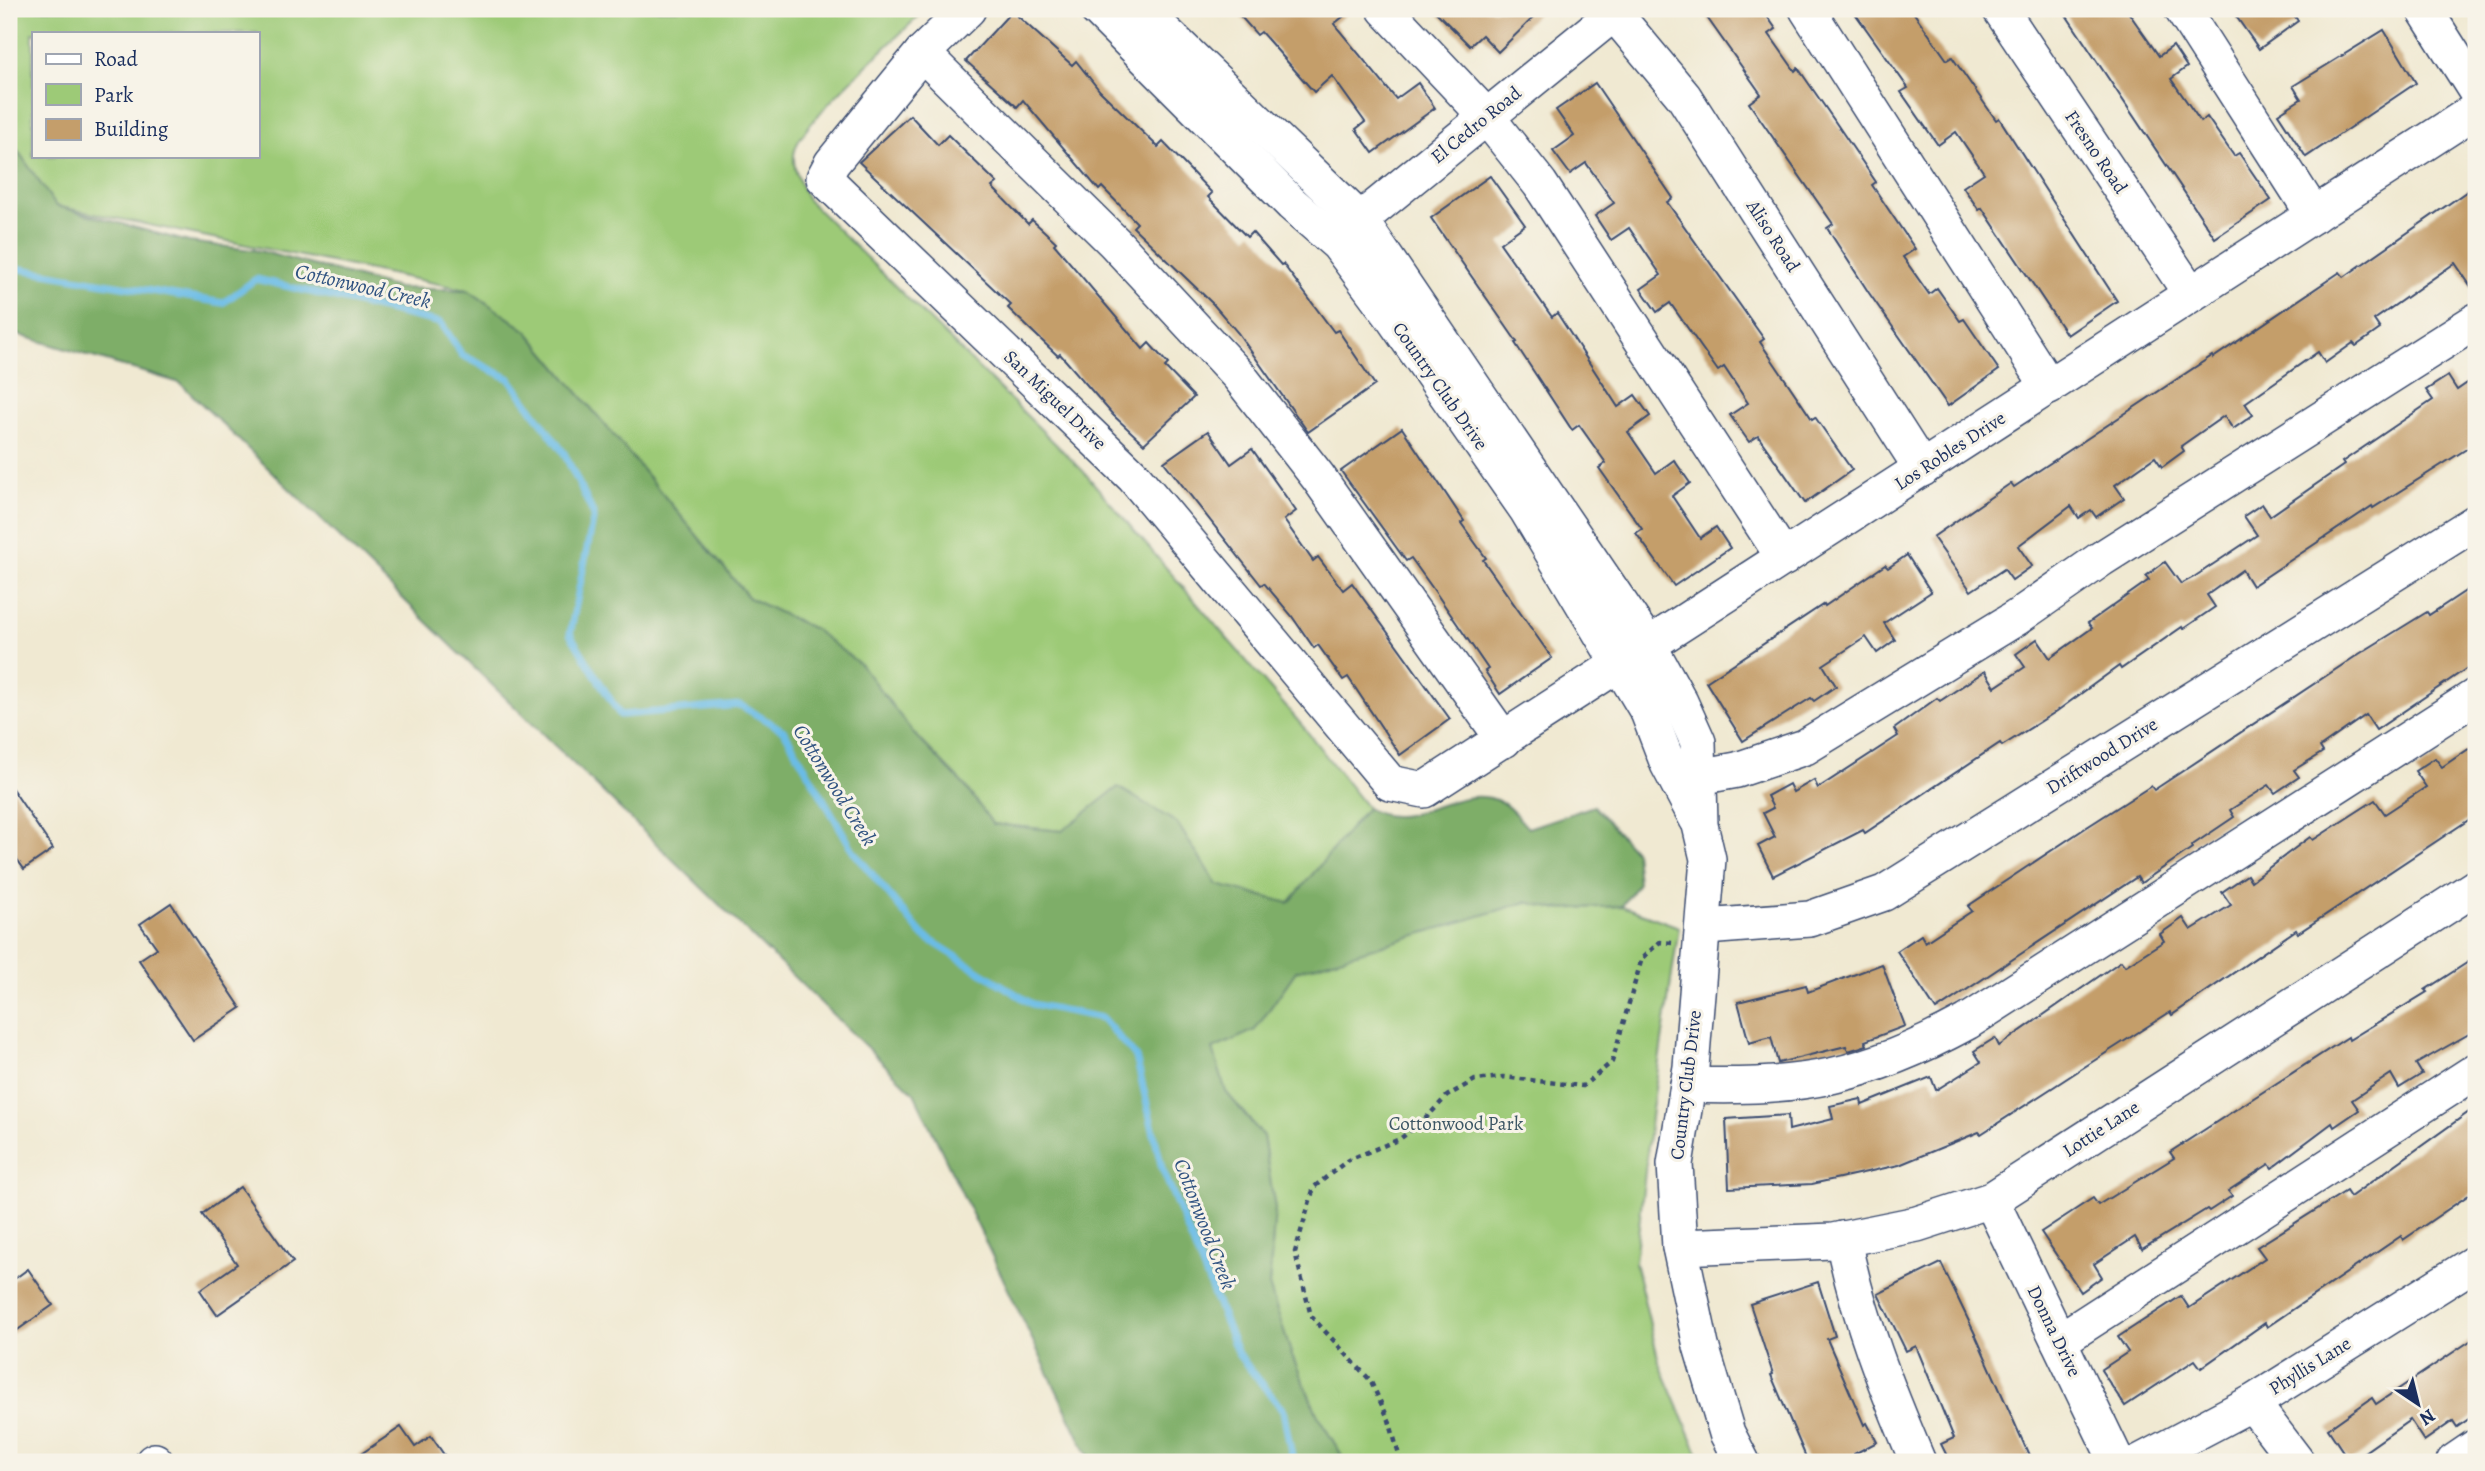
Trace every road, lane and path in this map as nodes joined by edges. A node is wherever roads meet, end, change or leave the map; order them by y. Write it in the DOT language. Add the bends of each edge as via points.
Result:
graph roads {
  1 [pos="968,9"];
  2 [pos="1097,9"];
  3 [pos="1141,9"];
  4 [pos="1385,9"];
  5 [pos="1617,9"];
  6 [pos="1807,9"];
  7 [pos="2000,9"];
  8 [pos="2182,9"];
  9 [pos="2424,9"];
  10 [pos="922,53"];
  11 [pos="2476,91"];
  12 [pos="2476,110"];
  13 [pos="1486,116"];
  14 [pos="2314,215"];
  15 [pos="1349,232"];
  16 [pos="2191,295"];
  17 [pos="2476,321"];
  18 [pos="2049,387"];
  19 [pos="1922,469"];
  20 [pos="2476,522"];
  21 [pos="1784,558"];
  22 [pos="1649,646"];
  23 [pos="1619,665"];
  24 [pos="2476,696"];
  25 [pos="1504,740"];
  26 [pos="1699,777"];
  27 [pos="1424,790"];
  28 [pos="1700,825"];
  29 [pos="2476,887"];
  30 [pos="1703,935"];
  31 [pos="2476,1071"];
  32 [pos="1688,1085"];
  33 [pos="1991,1200"];
  34 [pos="1843,1239"];
  35 [pos="1680,1247"];
  36 [pos="2476,1262"];
  37 [pos="2059,1341"];
  38 [pos="2252,1403"];
  39 [pos="2476,1447"];
  40 [pos="1401,1462"];
  41 [pos="1742,1462"];
  42 [pos="1918,1462"];
  43 [pos="2117,1462"];
  44 [pos="2140,1462"];
  45 [pos="2297,1462"];
  46 [pos="2454,1462"];
  1 -- 10 [label="street, San Miguel Drive"];
  2 -- 15 [label="street, Country Club Drive" via="1292,204"];
  3 -- 15 [label="street, Country Club Drive"];
  4 -- 13 [label="street"];
  5 -- 13 [label="street, El Cedro Road"];
  5 -- 19 [label="street, Aliso Road" via="1619,19 1684,97"];
  6 -- 18 [label="street"];
  7 -- 16 [label="street, Fresno Road"];
  8 -- 14 [label="street"];
  9 -- 11 [label="street"];
  10 -- 25 [label="street" via="1115,243 1263,405"];
  10 -- 27 [label="street, San Miguel Drive" via="824,178 1134,477 1390,783"];
  12 -- 14 [label="street, Los Robles Drive"];
  13 -- 15 [label="street, El Cedro Road"];
  13 -- 21 [label="street" via="1540,184"];
  14 -- 16 [label="street, Los Robles Drive"];
  15 -- 22 [label="street, Country Club Drive"];
  15 -- 23 [label="street, Country Club Drive" via="1527,510"];
  16 -- 18 [label="street, Los Robles Drive"];
  17 -- 26 [label="street" via="2016,618 1805,747 1737,770"];
  18 -- 19 [label="street, Los Robles Drive"];
  19 -- 21 [label="street, Los Robles Drive"];
  20 -- 30 [label="street, Driftwood Drive" via="1884,892 1810,919"];
  21 -- 22 [label="street, Los Robles Drive"];
  22 -- 23 [label="street, Los Robles Drive"];
  22 -- 26 [label="street, Country Club Drive" via="1698,742"];
  23 -- 25 [label="street, Los Robles Drive"];
  23 -- 28 [label="street, Country Club Drive" via="1647,712"];
  24 -- 32 [label="street" via="1967,1022 1919,1048 1822,1080 1740,1087"];
  25 -- 27 [label="street, Los Robles Drive"];
  26 -- 28 [label="street, Country Club Drive"];
  28 -- 30 [label="street, Country Club Drive" via="1708,859"];
  29 -- 33 [label="street, Lottie Lane"];
  30 -- 32 [label="street, Country Club Drive"];
  30 -- 40 [label="path" via="1660,942 1642,958 1612,1062 1583,1087 1503,1076 1475,1080 1447,1096 1400,1139 1348,1160 1314,1187 1295,1252 1311,1316 1370,1380 1389,1420"];
  31 -- 37 [label="street"];
  32 -- 35 [label="street, Country Club Drive" via="1675,1164"];
  33 -- 34 [label="street, Lottie Lane" via="1917,1224"];
  33 -- 37 [label="street, Donna Drive"];
  34 -- 35 [label="street, Lottie Lane"];
  34 -- 42 [label="street" via="1882,1379"];
  35 -- 41 [label="street, Country Club Drive" via="1701,1346 1727,1433"];
  36 -- 38 [label="street, Phyllis Lane"];
  37 -- 43 [label="street, Donna Drive"];
  38 -- 44 [label="street, Phyllis Lane"];
  38 -- 45 [label="street"];
  39 -- 46 [label="street"];
}
